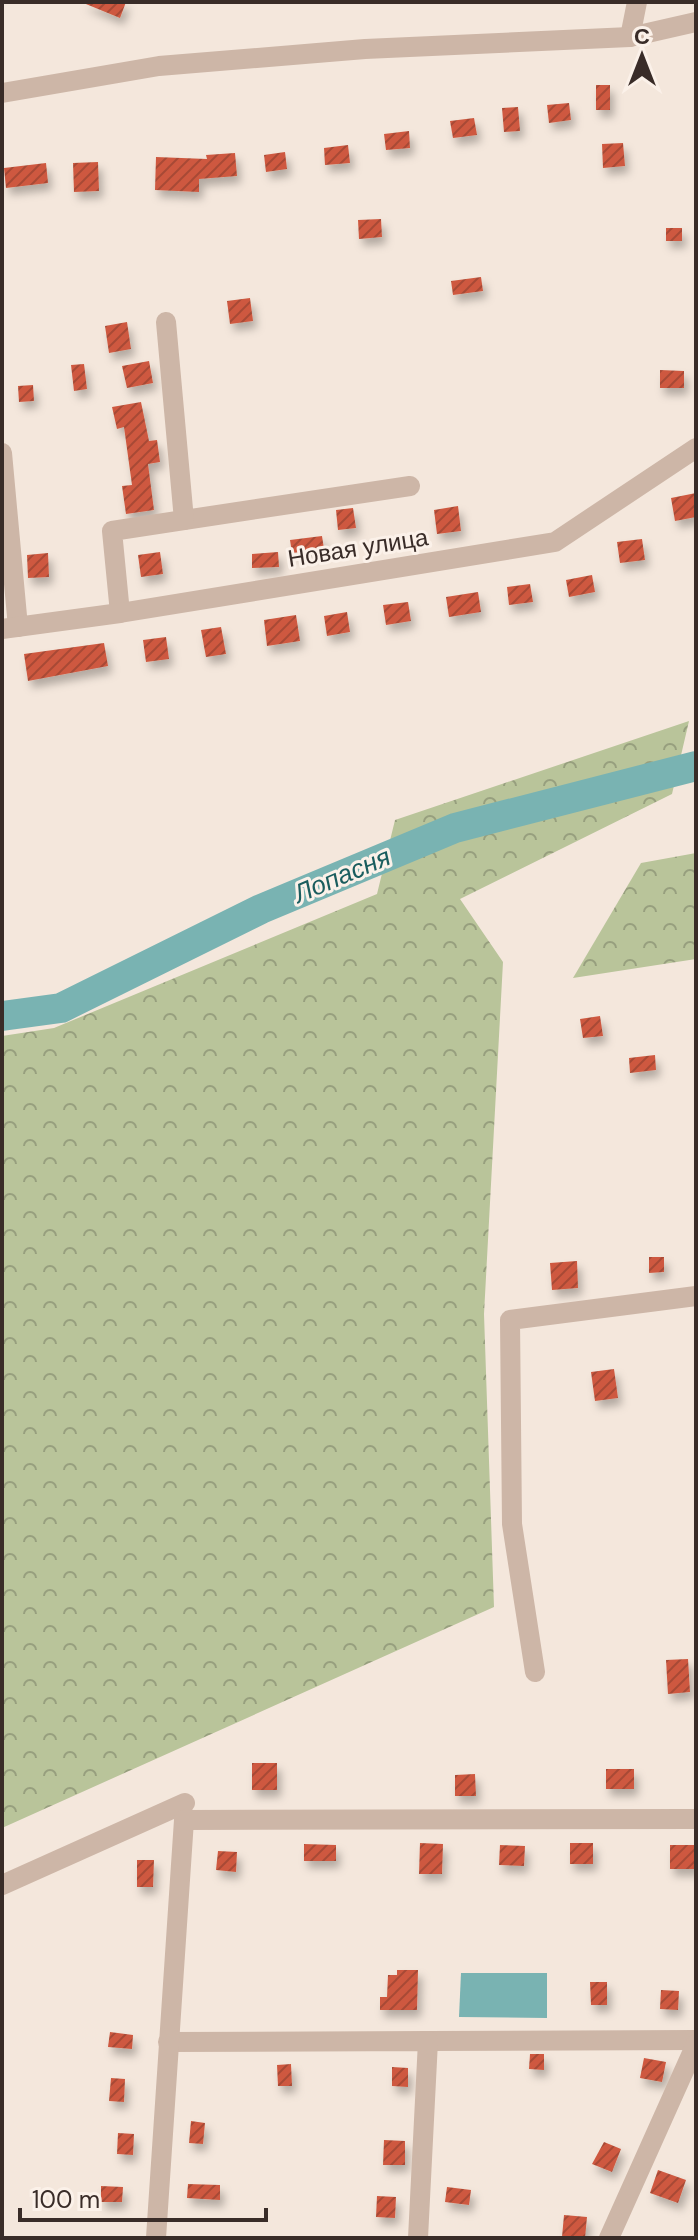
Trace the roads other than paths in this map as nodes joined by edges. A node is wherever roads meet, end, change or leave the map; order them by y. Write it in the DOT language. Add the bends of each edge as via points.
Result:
graph roads {
  1 [pos="637,2"];
  2 [pos="696,22"];
  3 [pos="630,37"];
  4 [pos="2,93"];
  5 [pos="166,322"];
  6 [pos="696,448"];
  7 [pos="2,453"];
  8 [pos="410,486"];
  9 [pos="184,520"];
  10 [pos="120,613"];
  11 [pos="10,628"];
  12 [pos="696,1296"];
  13 [pos="535,1672"];
  14 [pos="185,1812"];
  15 [pos="696,1819"];
  16 [pos="2,1885"];
  17 [pos="428,2041"];
  18 [pos="168,2042"];
  19 [pos="696,2042"];
  20 [pos="156,2238"];
  21 [pos="418,2238"];
  22 [pos="609,2238"];
  1 -- 3 [label="street"];
  2 -- 3 [label="street"];
  3 -- 4 [label="street" via="365,49 159,66"];
  5 -- 9 [label="street"];
  6 -- 10 [label="street, Новая улица" via="555,542"];
  7 -- 11 [label="street"];
  8 -- 9 [label="street"];
  9 -- 10 [label="street" via="112,531"];
  10 -- 11 [label="street, Новая улица"];
  12 -- 13 [label="street" via="510,1320 512,1524"];
  14 -- 15 [label="street"];
  14 -- 16 [label="street"];
  14 -- 18 [label="street"];
  17 -- 18 [label="street"];
  17 -- 19 [label="street"];
  17 -- 21 [label="street"];
  18 -- 20 [label="street"];
  19 -- 22 [label="street"];
}
